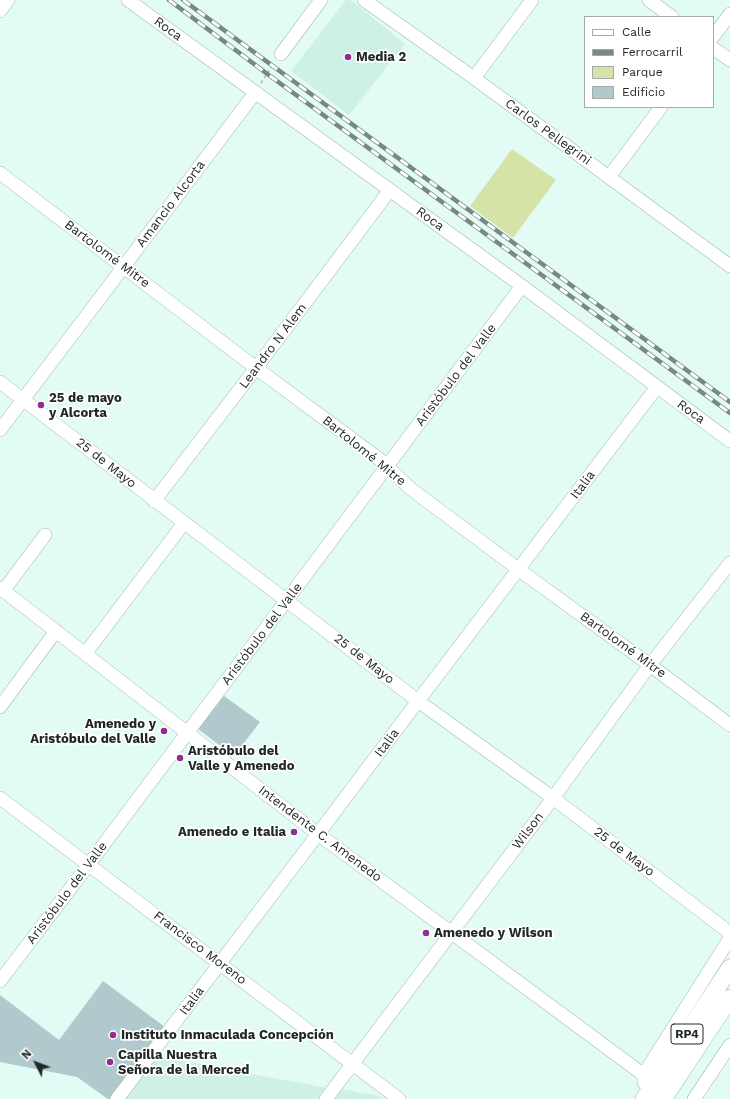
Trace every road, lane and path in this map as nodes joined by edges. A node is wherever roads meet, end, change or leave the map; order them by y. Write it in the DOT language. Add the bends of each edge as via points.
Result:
graph roads {
  1 [pos="8,0"];
  2 [pos="128,0"];
  3 [pos="321,0"];
  4 [pos="364,0"];
  5 [pos="532,0"];
  6 [pos="649,0"];
  7 [pos="0,11"];
  8 [pos="730,14"];
  9 [pos="671,16"];
  10 [pos="714,36"];
  11 [pos="714,49"];
  12 [pos="278,58"];
  13 [pos="730,60"];
  14 [pos="474,78"];
  15 [pos="257,89"];
  16 [pos="660,108"];
  17 [pos="0,173"];
  18 [pos="609,177"];
  19 [pos="390,190"];
  20 [pos="123,266"];
  21 [pos="730,266"];
  22 [pos="522,286"];
  23 [pos="256,368"];
  24 [pos="0,382"];
  25 [pos="657,387"];
  26 [pos="23,400"];
  27 [pos="0,430"];
  28 [pos="730,440"];
  29 [pos="387,467"];
  30 [pos="154,500"];
  31 [pos="184,523"];
  32 [pos="45,535"];
  33 [pos="730,563"];
  34 [pos="518,569"];
  35 [pos="2,590"];
  36 [pos="287,600"];
  37 [pos="56,631"];
  38 [pos="86,654"];
  39 [pos="650,665"];
  40 [pos="418,700"];
  41 [pos="0,707"];
  42 [pos="730,725"];
  43 [pos="188,733"];
  44 [pos="0,798"];
  45 [pos="553,798"];
  46 [pos="318,834"];
  47 [pos="89,864"];
  48 [pos="453,933"];
  49 [pos="730,933"];
  50 [pos="730,938"];
  51 [pos="220,964"];
  52 [pos="730,968"];
  53 [pos="0,981"];
  54 [pos="730,998"];
  55 [pos="730,1045"];
  56 [pos="353,1064"];
  57 [pos="644,1075"];
  58 [pos="117,1099"];
  59 [pos="326,1099"];
  60 [pos="400,1099"];
  61 [pos="644,1099"];
  62 [pos="664,1099"];
  63 [pos="694,1099"];
  1 -- 7 [label="street"];
  2 -- 15 [label="street, Roca"];
  3 -- 12 [label="street"];
  4 -- 14 [label="street, Carlos Pellegrini"];
  5 -- 14 [label="street"];
  6 -- 9 [label="street"];
  8 -- 10 [label="street"];
  11 -- 13 [label="street"];
  12 -- 15 [label="path"];
  14 -- 18 [label="street, Carlos Pellegrini"];
  15 -- 19 [label="street, Roca"];
  15 -- 20 [label="street, Amancio Alcorta"];
  16 -- 18 [label="street"];
  17 -- 20 [label="street, Bartolomé Mitre"];
  18 -- 21 [label="street, Carlos Pellegrini"];
  19 -- 22 [label="street, Roca"];
  19 -- 23 [label="street, Leandro N Alem"];
  20 -- 23 [label="street, Bartolomé Mitre"];
  20 -- 26 [label="street, Amancio Alcorta"];
  22 -- 25 [label="street, Roca"];
  22 -- 29 [label="street, Aristóbulo del Valle"];
  23 -- 29 [label="street, Bartolomé Mitre"];
  23 -- 30 [label="street, Leandro N Alem"];
  24 -- 26 [label="street, 25 de Mayo"];
  25 -- 28 [label="street, Roca"];
  25 -- 34 [label="street, Italia"];
  26 -- 27 [label="street, Amancio Alcorta"];
  26 -- 30 [label="street, 25 de Mayo"];
  29 -- 34 [label="street, Bartolomé Mitre" via="411,489"];
  29 -- 36 [label="street, Aristóbulo del Valle"];
  30 -- 31 [label="street, 25 de Mayo"];
  31 -- 36 [label="street, 25 de Mayo"];
  31 -- 38 [label="street"];
  32 -- 35 [label="street"];
  33 -- 39 [label="street, Wilson"];
  34 -- 39 [label="street, Bartolomé Mitre"];
  34 -- 40 [label="street, Italia"];
  35 -- 37 [label="street, Intendente C. Amenedo"];
  36 -- 40 [label="street, 25 de Mayo"];
  36 -- 43 [label="street, Aristóbulo del Valle"];
  37 -- 38 [label="street, Intendente C. Amenedo"];
  37 -- 41 [label="street"];
  38 -- 43 [label="street, Intendente C. Amenedo"];
  39 -- 42 [label="street, Bartolomé Mitre"];
  39 -- 45 [label="street, Wilson"];
  40 -- 45 [label="street, 25 de Mayo"];
  40 -- 46 [label="street, Italia"];
  43 -- 46 [label="street, Intendente C. Amenedo"];
  43 -- 47 [label="street, Aristóbulo del Valle"];
  44 -- 47 [label="street, Francisco Moreno"];
  45 -- 48 [label="street, Wilson"];
  45 -- 49 [label="street, 25 de Mayo"];
  46 -- 48 [label="street, Intendente C. Amenedo"];
  46 -- 51 [label="street, Italia"];
  47 -- 51 [label="street, Francisco Moreno"];
  47 -- 53 [label="street, Aristóbulo del Valle"];
  48 -- 56 [label="street, Wilson"];
  48 -- 57 [label="street, Intendente C. Amenedo"];
  50 -- 57 [label="street"];
  51 -- 56 [label="street, Francisco Moreno"];
  51 -- 58 [label="street, Italia"];
  52 -- 61 [label="main road, RP4"];
  54 -- 62 [label="main road, RP4"];
  55 -- 63 [label="street"];
  56 -- 59 [label="street, Wilson"];
  56 -- 60 [label="street, Francisco Moreno"];
  57 -- 61 [label="street"];
}
